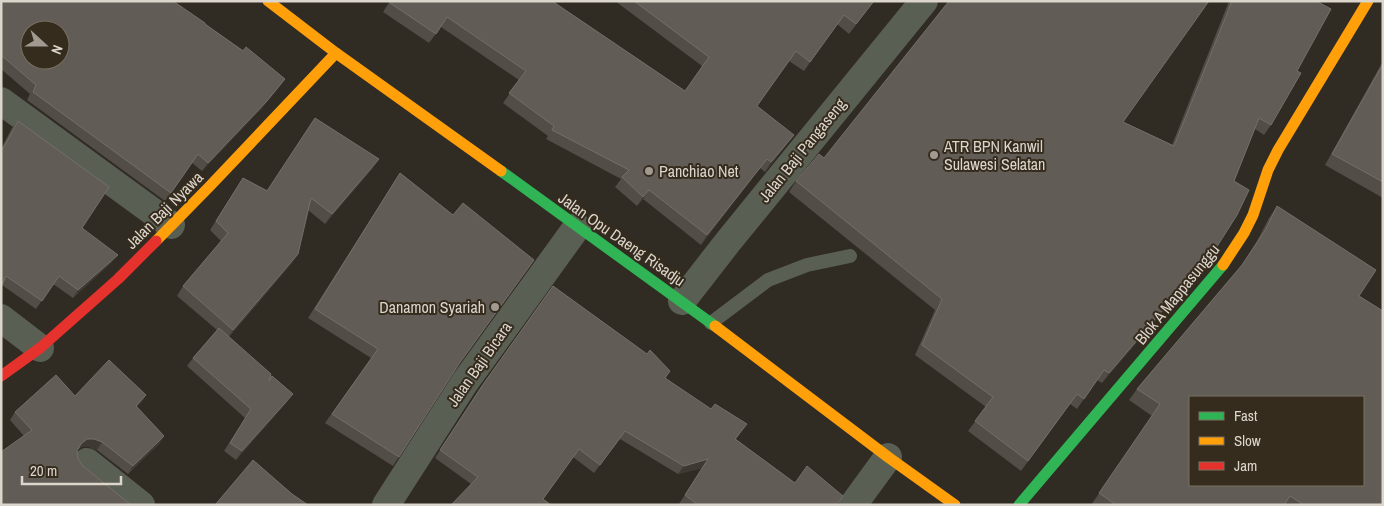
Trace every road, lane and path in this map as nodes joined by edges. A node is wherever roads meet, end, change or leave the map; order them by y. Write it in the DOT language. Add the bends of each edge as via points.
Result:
graph roads {
  1 [pos="268,1"];
  2 [pos="924,1"];
  3 [pos="1368,1"];
  4 [pos="336,53"];
  5 [pos="1,101"];
  6 [pos="171,225"];
  7 [pos="577,227"];
  8 [pos="850,256"];
  9 [pos="682,301"];
  10 [pos="1,318"];
  11 [pos="711,323"];
  12 [pos="40,348"];
  13 [pos="1,376"];
  14 [pos="888,457"];
  15 [pos="87,462"];
  16 [pos="141,505"];
  17 [pos="386,505"];
  18 [pos="853,505"];
  19 [pos="955,505"];
  20 [pos="1019,505"];
  1 -- 4 [label="street, Jalan Opu Daeng Risadju"];
  2 -- 9 [label="street, Jalan Baji Pangaseng"];
  3 -- 20 [label="street, Blok A Mappasunggu" via="1278,150 1253,215 1222,267"];
  4 -- 6 [label="street, Jalan Baji Nyawa"];
  4 -- 7 [label="street, Jalan Opu Daeng Risadju"];
  5 -- 6 [label="street"];
  6 -- 12 [label="street, Jalan Baji Nyawa" via="118,279"];
  7 -- 9 [label="street, Jalan Opu Daeng Risadju"];
  7 -- 17 [label="street, Jalan Baji Bicara" via="465,382"];
  8 -- 11 [label="lane" via="807,265 768,280"];
  9 -- 11 [label="street, Jalan Opu Daeng Risadju"];
  10 -- 12 [label="street"];
  11 -- 14 [label="street, Jalan Opu Daeng Risadju"];
  12 -- 13 [label="street, Jalan Baji Nyawa"];
  14 -- 18 [label="street"];
  14 -- 19 [label="street, Jalan Opu Daeng Risadju"];
  15 -- 16 [label="street"];
}
